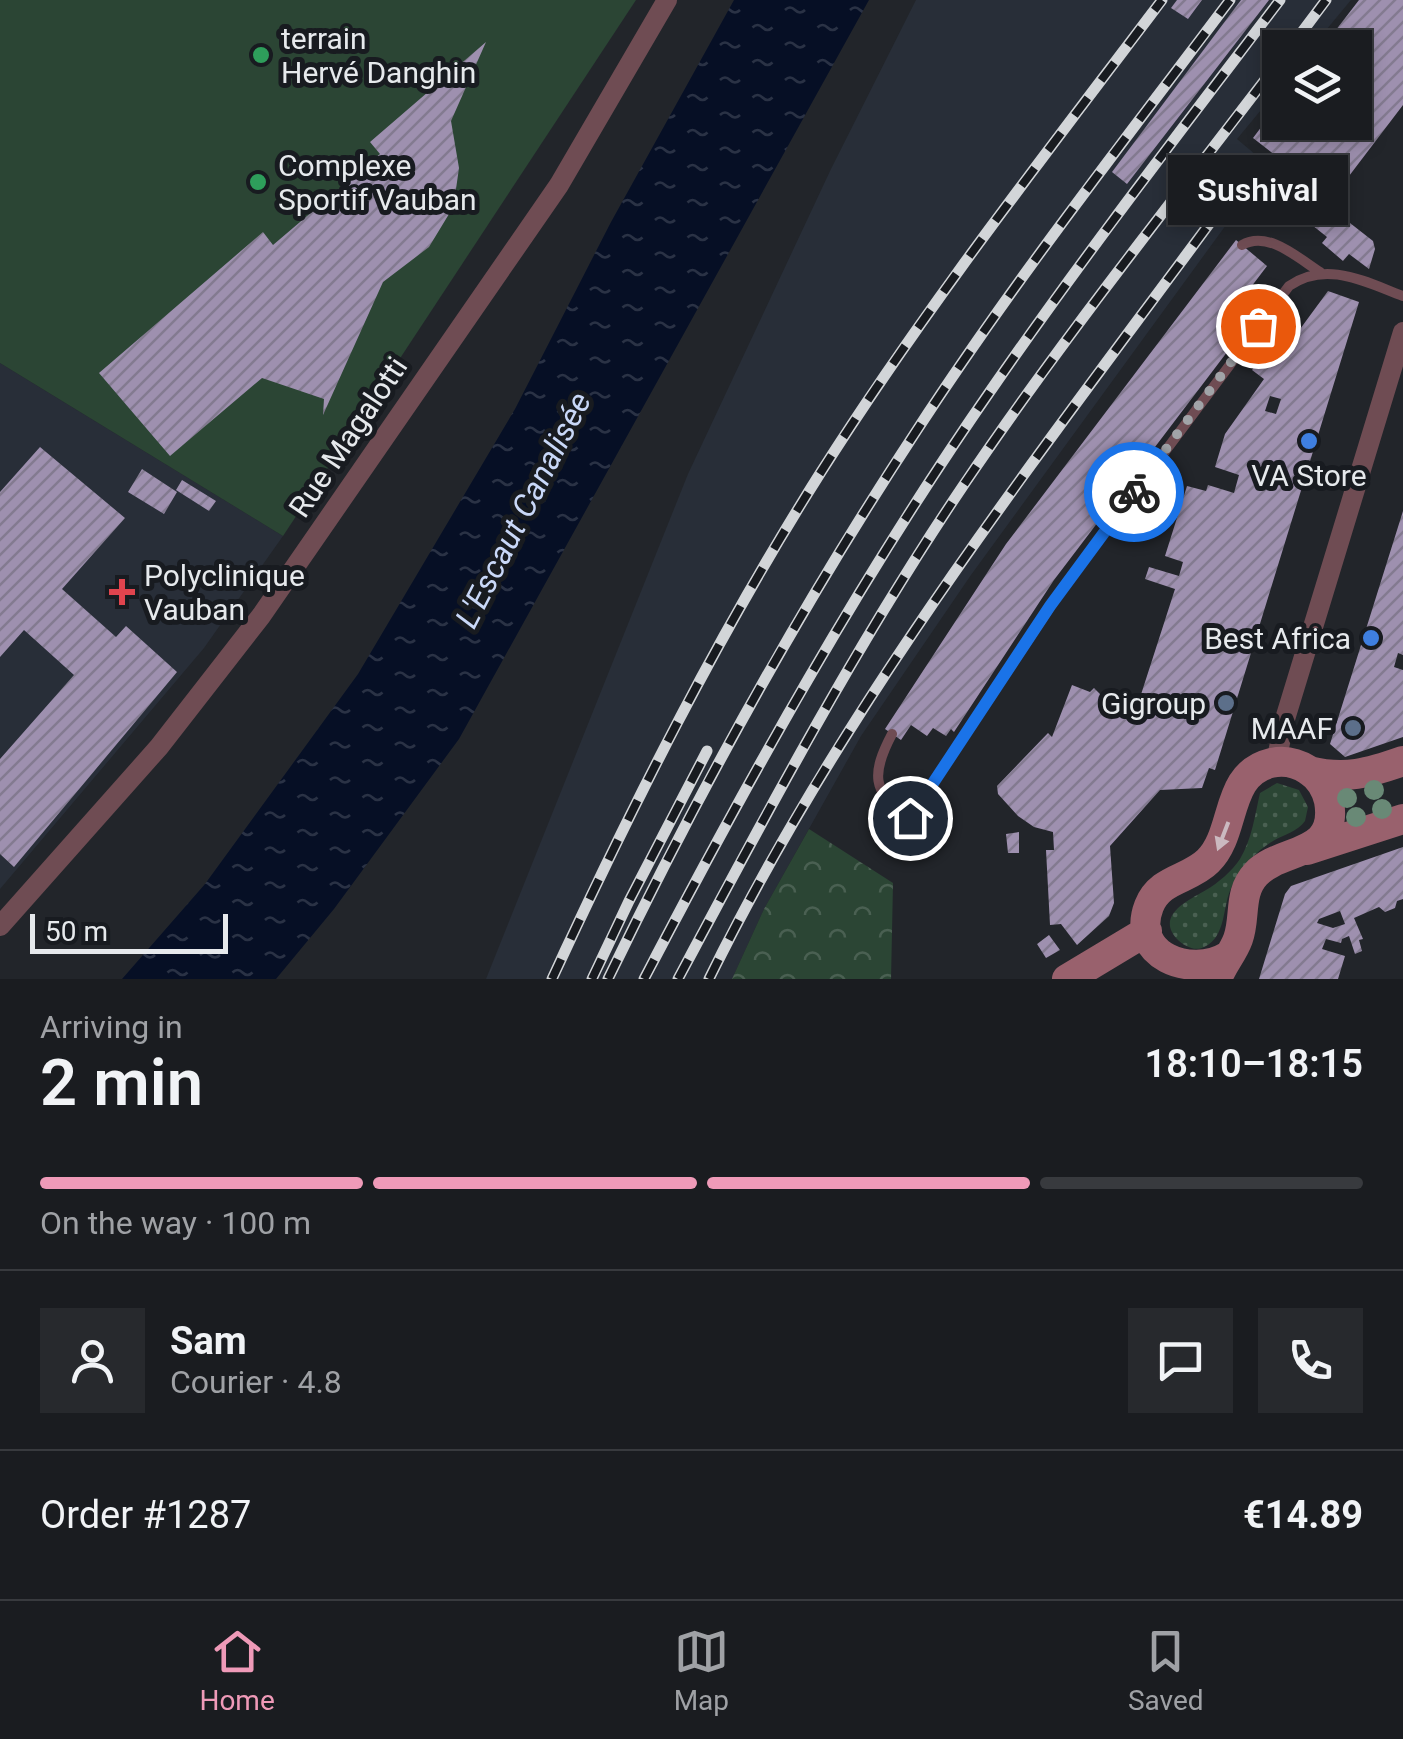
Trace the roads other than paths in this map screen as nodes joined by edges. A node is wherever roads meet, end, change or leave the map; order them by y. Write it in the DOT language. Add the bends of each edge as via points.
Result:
graph roads {
  1 [pos="667,0"];
  2 [pos="1242,245"];
  3 [pos="1321,272"];
  4 [pos="1403,296"];
  5 [pos="1403,332"];
  6 [pos="892,734"];
  7 [pos="1403,761"];
  8 [pos="1276,762"];
  9 [pos="1310,771"];
  10 [pos="1403,818"];
  11 [pos="1307,850"];
  12 [pos="0,926"];
  13 [pos="1147,931"];
  14 [pos="1222,967"];
  15 [pos="1176,972"];
  16 [pos="1066,979"];
  1 -- 12 [label="street, Rue Magalotti" via="546,205 261,616 159,747"];
  2 -- 3 [label="lane" via="1264,239"];
  3 -- 4 [label="lane"];
  3 -- 6 [label="lane" via="1281,294 1062,589 910,818 879,786 878,766"];
  5 -- 8 [label="street"];
  7 -- 9 [label="main road" via="1356,776"];
  8 -- 9 [label="main road"];
  8 -- 13 [label="main road, one-way" via="1242,783 1212,857 1154,896"];
  9 -- 11 [label="main road" via="1327,794 1329,811 1323,834"];
  10 -- 11 [label="main road"];
  11 -- 14 [label="main road" via="1252,878 1240,936"];
  13 -- 15 [label="main road"];
  13 -- 16 [label="main road"];
  14 -- 15 [label="main road"];
}
